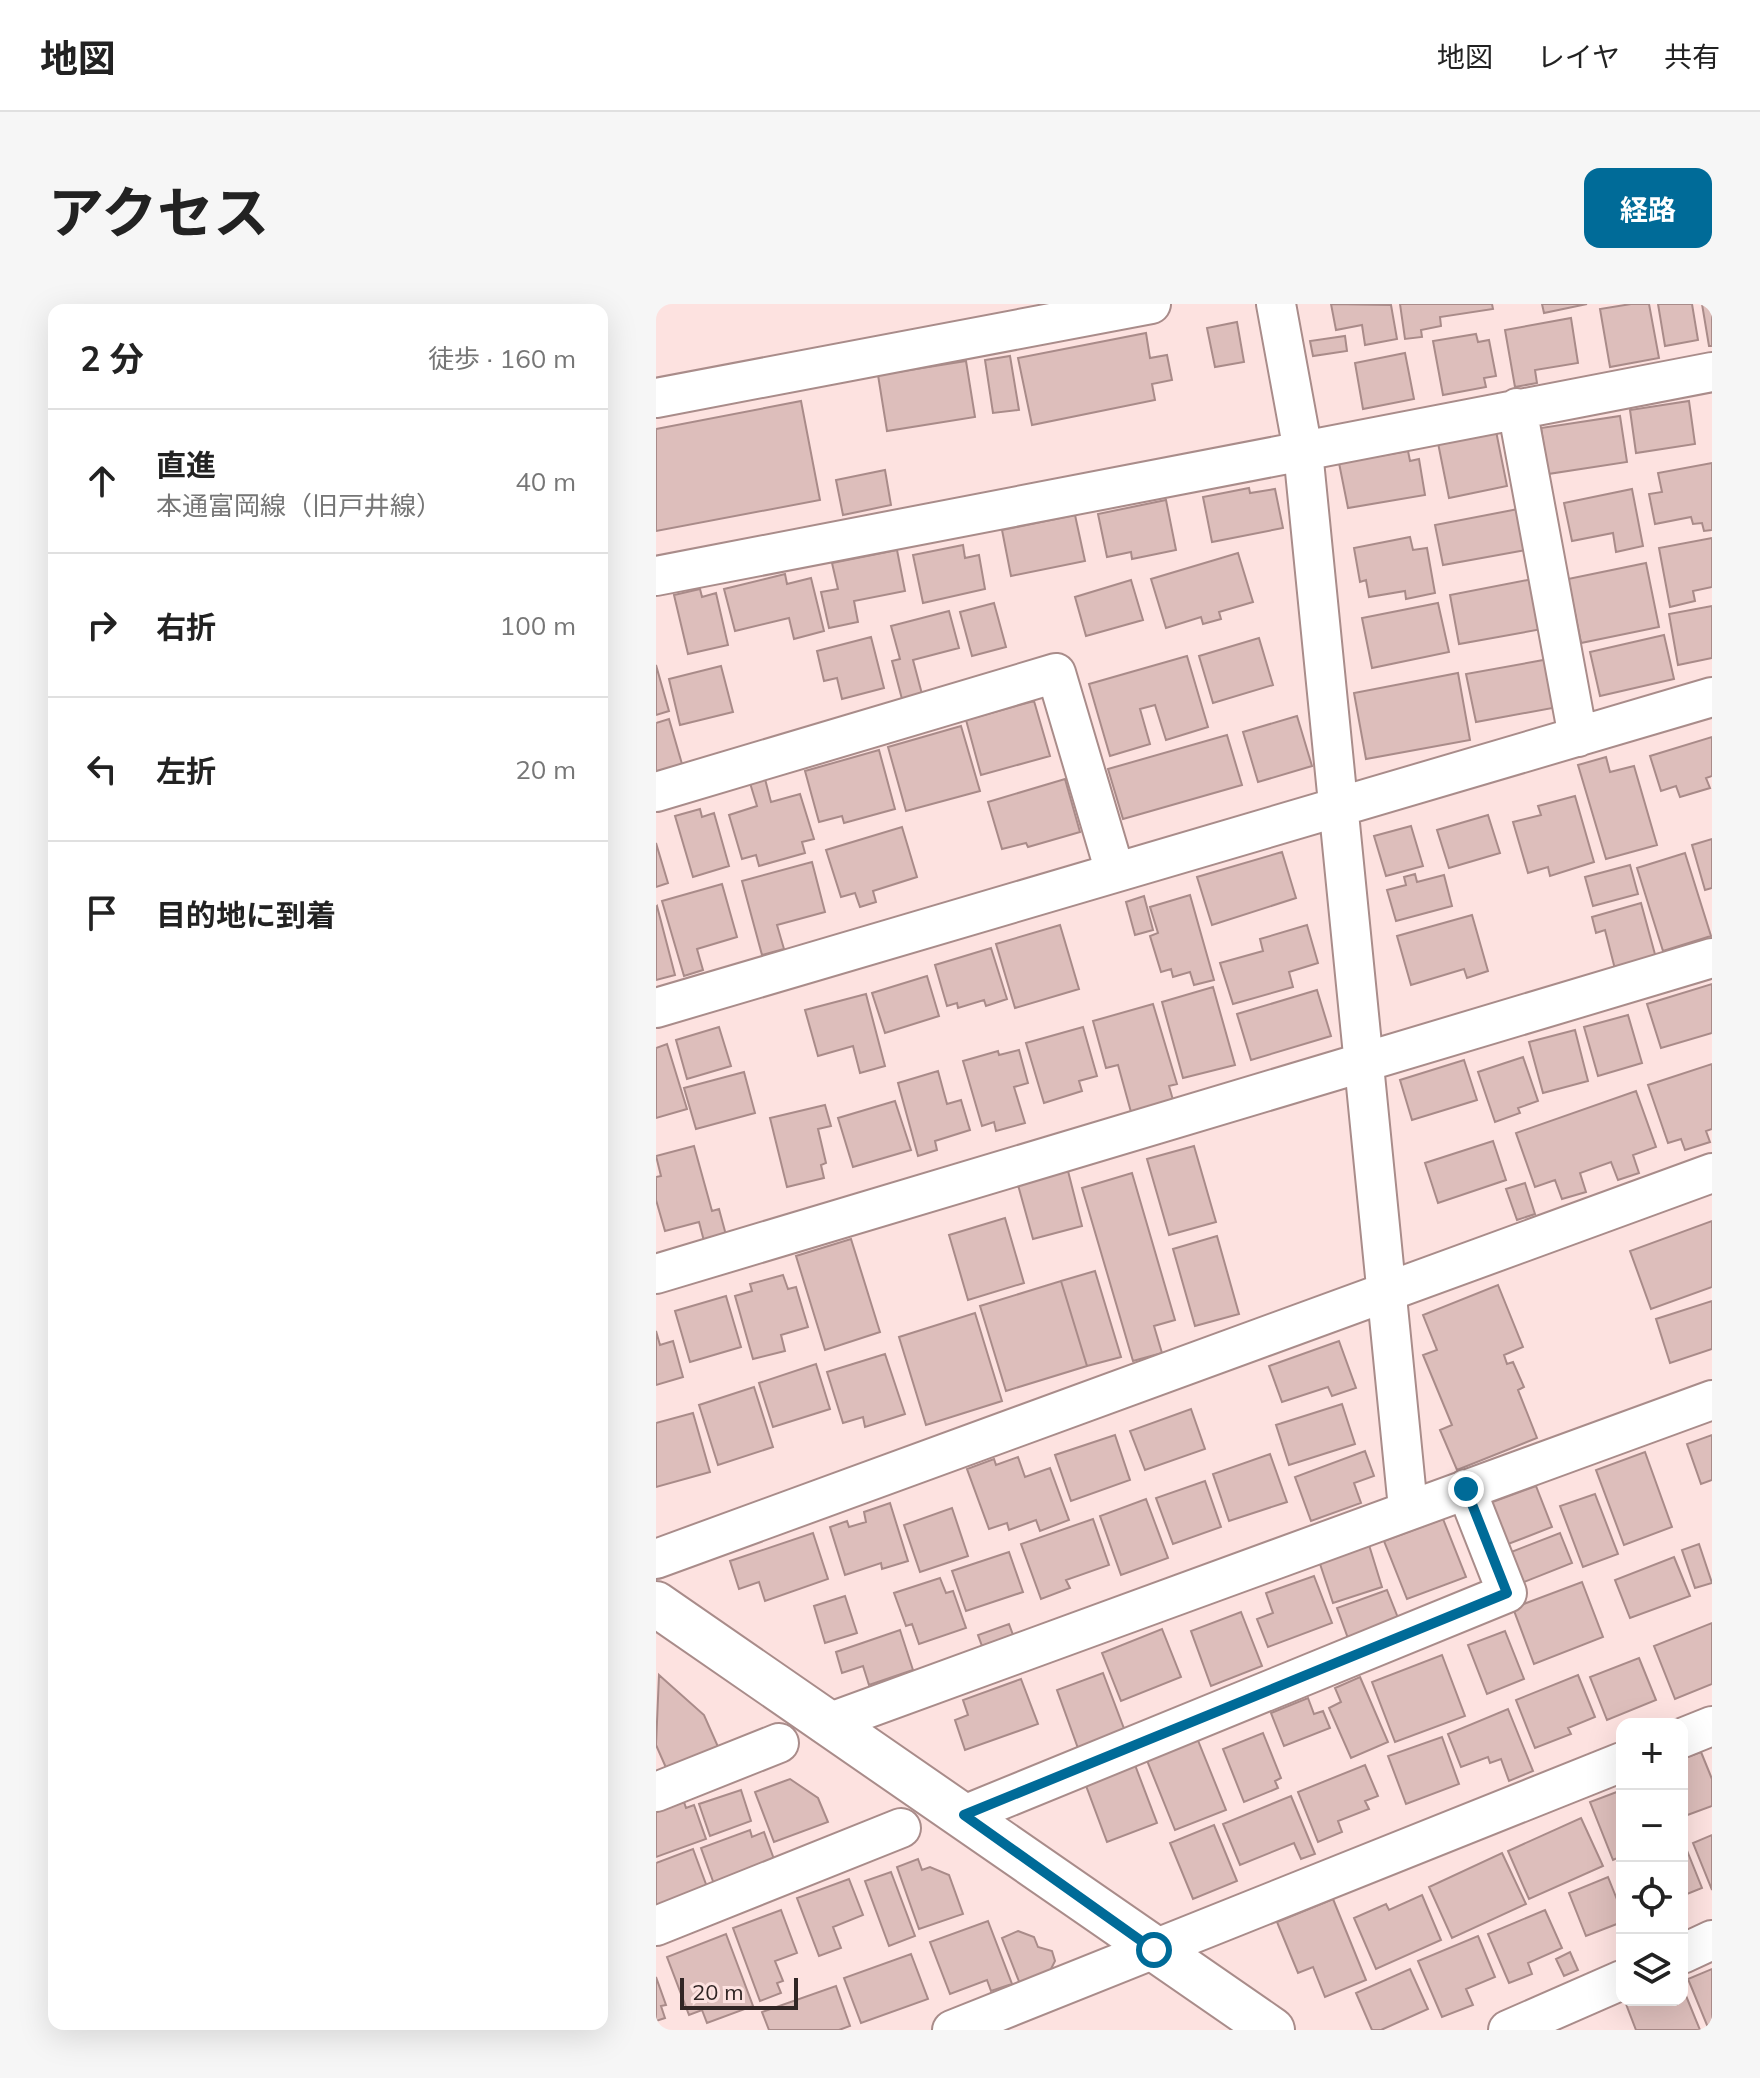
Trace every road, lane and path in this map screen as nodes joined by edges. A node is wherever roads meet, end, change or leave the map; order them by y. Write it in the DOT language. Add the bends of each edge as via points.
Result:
graph roads {
  1 [pos="1151,304"];
  2 [pos="1276,304"];
  3 [pos="1712,372"];
  4 [pos="656,398"];
  5 [pos="1517,408"];
  6 [pos="1303,451"];
  7 [pos="656,576"];
  8 [pos="1712,697"];
  9 [pos="1578,737"];
  10 [pos="656,792"];
  11 [pos="1339,807"];
  12 [pos="1115,872"];
  13 [pos="1712,958"];
  14 [pos="656,1008"];
  15 [pos="1366,1063"];
  16 [pos="1712,1173"];
  17 [pos="656,1274"];
  18 [pos="1387,1293"];
  19 [pos="1712,1400"];
  20 [pos="1466,1489"];
  21 [pos="1408,1508"];
  22 [pos="656,1559"];
  23 [pos="656,1604"];
  24 [pos="825,1724"];
  25 [pos="1712,1726"];
  26 [pos="1688,1736"];
  27 [pos="779,1743"];
  28 [pos="1616,1764"];
  29 [pos="656,1792"];
  30 [pos="964,1815"];
  31 [pos="901,1828"];
  32 [pos="656,1926"];
  33 [pos="1712,1940"];
  34 [pos="1154,1950"];
  35 [pos="1688,1951"];
  36 [pos="1616,1983"];
  37 [pos="952,2030"];
  38 [pos="1272,2030"];
  39 [pos="1508,2030"];
  1 -- 4 [label="street"];
  2 -- 6 [label="street"];
  3 -- 5 [label="street"];
  5 -- 6 [label="street"];
  5 -- 9 [label="street"];
  6 -- 7 [label="street"];
  6 -- 11 [label="street"];
  8 -- 9 [label="street"];
  9 -- 11 [label="street"];
  10 -- 12 [label="street" via="1056,673"];
  11 -- 12 [label="street"];
  11 -- 15 [label="street"];
  12 -- 14 [label="street"];
  13 -- 15 [label="street"];
  15 -- 17 [label="street"];
  15 -- 18 [label="street"];
  16 -- 18 [label="street"];
  18 -- 21 [label="street"];
  18 -- 22 [label="street"];
  19 -- 20 [label="street"];
  20 -- 21 [label="street"];
  20 -- 30 [label="street" via="1507,1593"];
  21 -- 24 [label="street"];
  23 -- 24 [label="street"];
  24 -- 30 [label="street"];
  25 -- 26 [label="street"];
  27 -- 29 [label="street"];
  28 -- 34 [label="street"];
  30 -- 34 [label="street"];
  31 -- 32 [label="street"];
  33 -- 35 [label="street"];
  34 -- 37 [label="street"];
  34 -- 38 [label="street"];
  36 -- 39 [label="street"];
}
